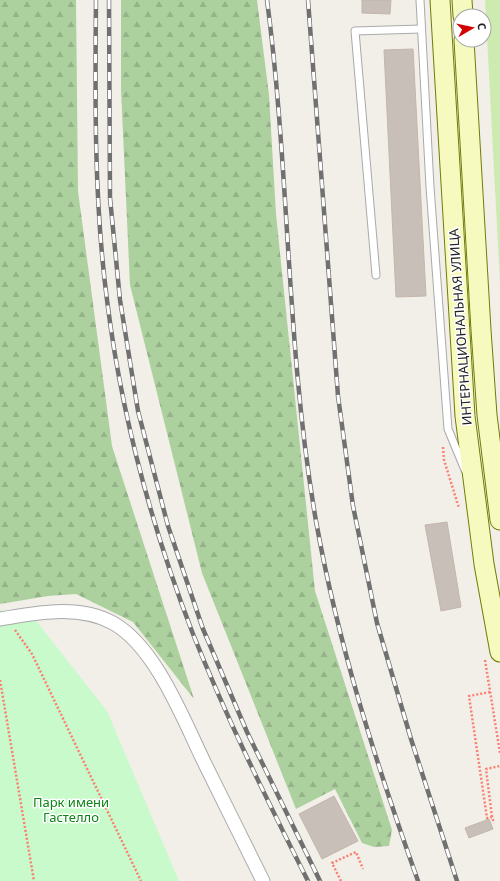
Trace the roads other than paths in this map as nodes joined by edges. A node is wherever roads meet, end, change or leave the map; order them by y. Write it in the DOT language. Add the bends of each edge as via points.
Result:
graph roads {
  1 [pos="420,0"];
  2 [pos="440,0"];
  3 [pos="421,29"];
  4 [pos="464,48"];
  5 [pos="376,275"];
  6 [pos="476,415"];
  7 [pos="476,497"];
  8 [pos="500,520"];
  9 [pos="0,619"];
  10 [pos="500,652"];
  11 [pos="263,881"];
  1 -- 3 [label="lane"];
  2 -- 6 [label="main road, ИНТЕРНАЦИОНАЛЬНАЯ УЛИЦА"];
  3 -- 5 [label="lane" via="355,31"];
  3 -- 7 [label="lane" via="448,429"];
  4 -- 6 [label="main road, ИНТЕРНАЦИОНАЛЬНАЯ УЛИЦА"];
  6 -- 7 [label="main road, ИНТЕРНАЦИОНАЛЬНАЯ УЛИЦА"];
  6 -- 8 [label="main road, ИНТЕРНАЦИОНАЛЬНАЯ УЛИЦА"];
  7 -- 10 [label="main road, ИНТЕРНАЦИОНАЛЬНАЯ УЛИЦА" via="484,564"];
  9 -- 11 [label="street" via="70,611 92,615 113,623 131,636 146,653 169,689"];
}
